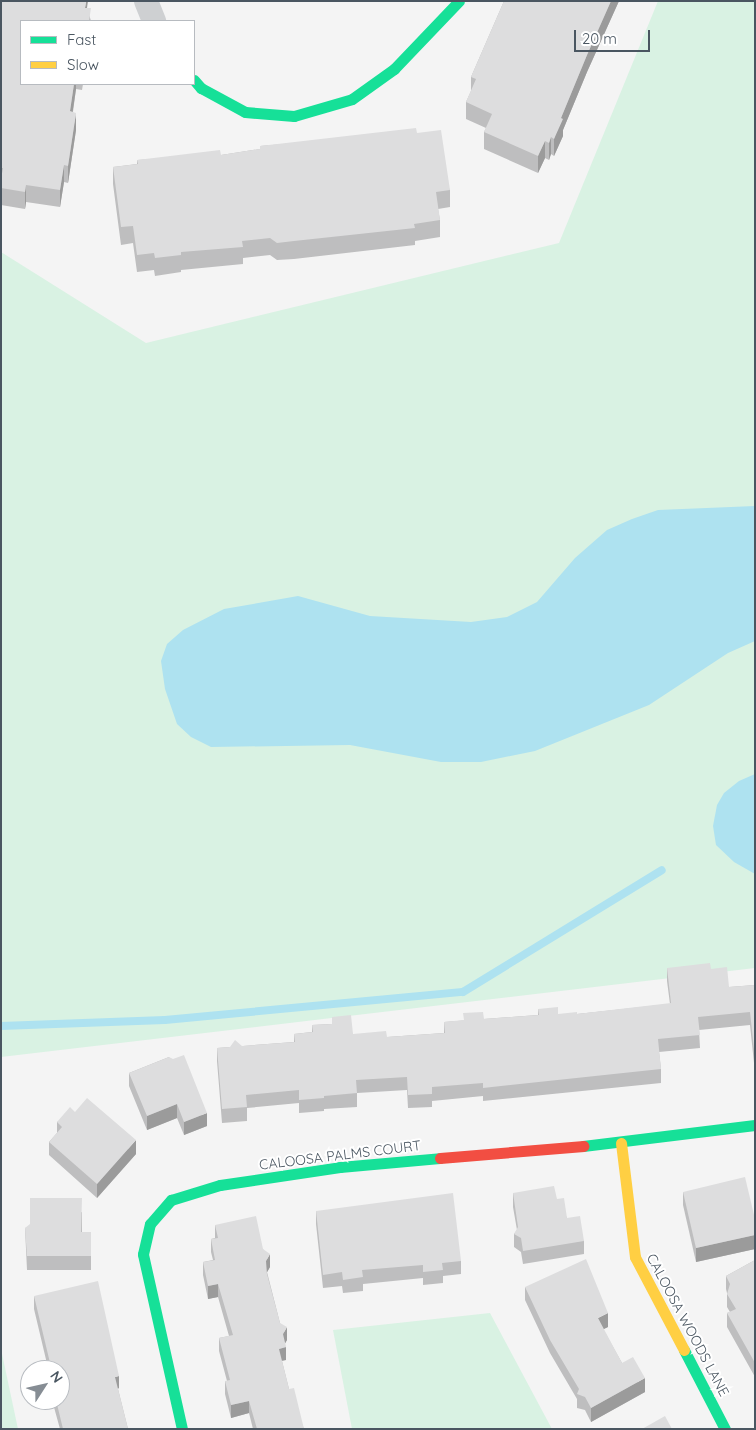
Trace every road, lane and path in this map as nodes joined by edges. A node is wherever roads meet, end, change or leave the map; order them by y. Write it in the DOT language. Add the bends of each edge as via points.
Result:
graph roads {
  1 [pos="146,1"];
  2 [pos="458,1"];
  3 [pos="154,20"];
  4 [pos="195,81"];
  5 [pos="755,1126"];
  6 [pos="621,1143"];
  7 [pos="182,1429"];
  8 [pos="725,1429"];
  1 -- 3 [label="street"];
  2 -- 4 [label="street" via="394,69 352,99 294,116 245,112"];
  5 -- 6 [label="street, CALOOSA PALMS COURT"];
  6 -- 7 [label="street, CALOOSA PALMS COURT" via="340,1167 220,1185 171,1200 150,1224 143,1254"];
  6 -- 8 [label="street, CALOOSA WOODS LANE" via="635,1257"];
}
